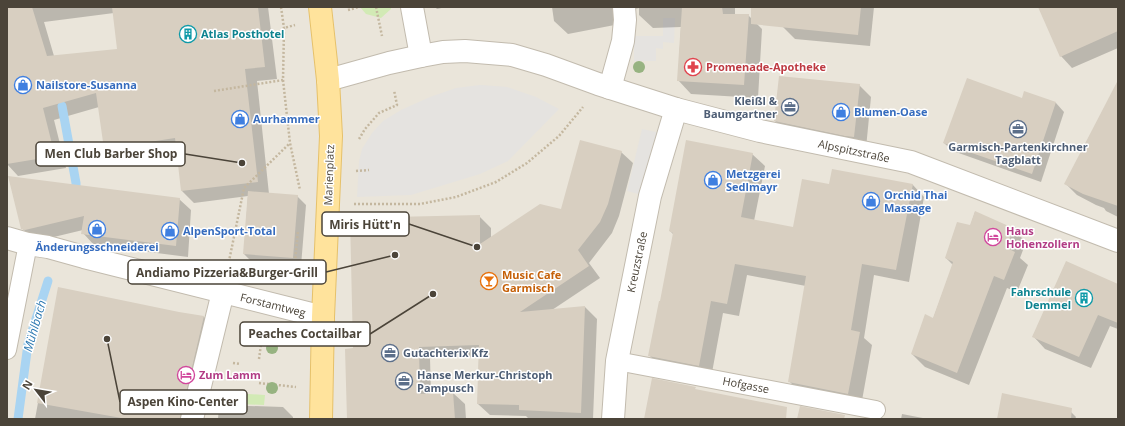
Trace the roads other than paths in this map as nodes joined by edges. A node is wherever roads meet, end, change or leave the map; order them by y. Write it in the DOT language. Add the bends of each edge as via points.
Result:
graph roads {
  1 [pos="412,7"];
  2 [pos="624,7"];
  3 [pos="321,12"];
  4 [pos="421,56"];
  5 [pos="328,80"];
  6 [pos="598,83"];
  7 [pos="676,109"];
  8 [pos="7,238"];
  9 [pos="1118,241"];
  10 [pos="38,246"];
  11 [pos="223,292"];
  12 [pos="323,317"];
  13 [pos="7,350"];
  14 [pos="617,361"];
  15 [pos="876,410"];
  16 [pos="192,419"];
  17 [pos="320,419"];
  18 [pos="612,419"];
  1 -- 4 [label="street"];
  2 -- 6 [label="street" via="623,41"];
  3 -- 5 [label="main road, Marienplatz"];
  4 -- 5 [label="street"];
  4 -- 6 [label="street" via="465,51 512,55"];
  5 -- 12 [label="main road, Marienplatz" via="330,136"];
  6 -- 7 [label="street, Alpspitzstraße"];
  7 -- 9 [label="street, Alpspitzstraße" via="760,131 910,162"];
  7 -- 14 [label="street, Kreuzstraße" via="650,196"];
  8 -- 10 [label="street, Forstamtweg"];
  10 -- 11 [label="street, Forstamtweg"];
  10 -- 13 [label="lane"];
  11 -- 12 [label="street, Forstamtweg"];
  11 -- 16 [label="street"];
  12 -- 17 [label="main road, Marienplatz"];
  14 -- 15 [label="lane, Hofgasse"];
  14 -- 18 [label="street, Kreuzstraße"];
}
